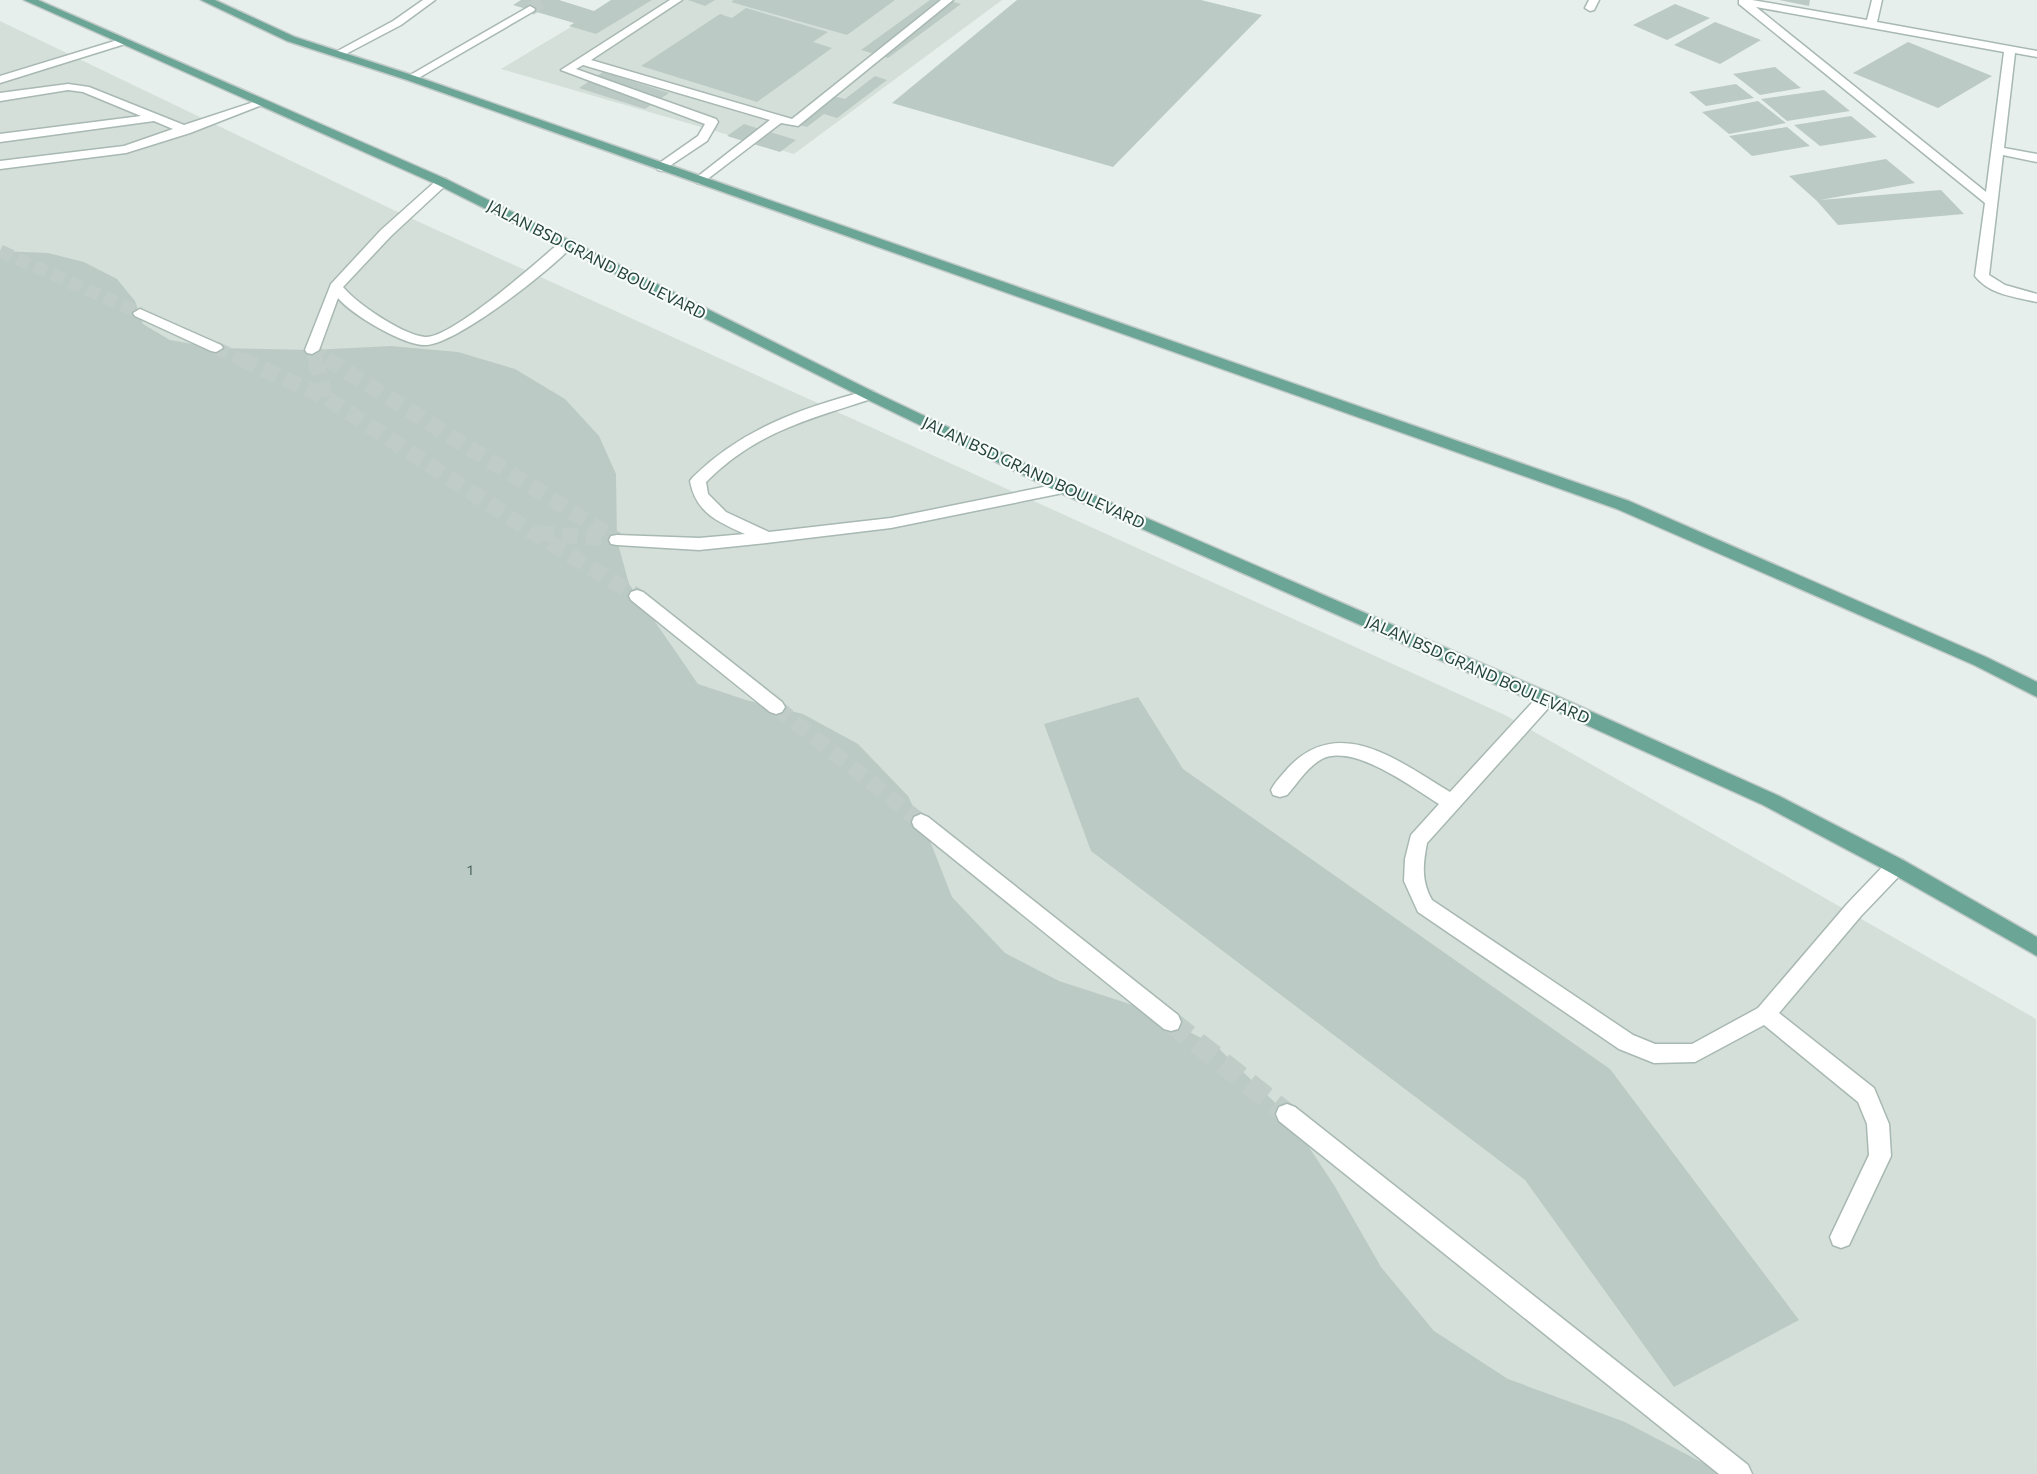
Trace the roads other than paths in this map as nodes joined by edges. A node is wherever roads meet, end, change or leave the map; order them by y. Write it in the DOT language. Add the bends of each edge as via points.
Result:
graph roads {
  1 [pos="29,0"];
  2 [pos="206,0"];
  3 [pos="430,0"];
  4 [pos="677,0"];
  5 [pos="948,0"];
  6 [pos="1877,0"];
  7 [pos="1737,1"];
  8 [pos="530,9"];
  9 [pos="1870,25"];
  10 [pos="121,42"];
  11 [pos="2010,50"];
  12 [pos="338,54"];
  13 [pos="2037,54"];
  14 [pos="582,61"];
  15 [pos="411,78"];
  16 [pos="0,80"];
  17 [pos="0,97"];
  18 [pos="261,103"];
  19 [pos="155,118"];
  20 [pos="779,119"];
  21 [pos="186,130"];
  22 [pos="0,138"];
  23 [pos="1997,150"];
  24 [pos="2037,158"];
  25 [pos="0,165"];
  26 [pos="662,167"];
  27 [pos="701,180"];
  28 [pos="442,182"];
  29 [pos="1992,203"];
  30 [pos="568,243"];
  31 [pos="336,287"];
  32 [pos="2037,298"];
  33 [pos="140,313"];
  34 [pos="216,348"];
  35 [pos="312,350"];
  36 [pos="869,395"];
  37 [pos="1064,488"];
  38 [pos="766,538"];
  39 [pos="617,540"];
  40 [pos="637,596"];
  41 [pos="2037,690"];
  42 [pos="1546,699"];
  43 [pos="776,708"];
  44 [pos="1280,790"];
  45 [pos="1452,803"];
  46 [pos="921,822"];
  47 [pos="1896,867"];
  48 [pos="2037,947"];
  49 [pos="1765,1014"];
  50 [pos="1171,1022"];
  51 [pos="1287,1114"];
  52 [pos="1841,1237"];
  53 [pos="1739,1474"];
  1 -- 10 [label="main road, JALAN BSD GRAND BOULEVARD"];
  2 -- 12 [label="main road" via="291,39"];
  3 -- 12 [label="street" via="397,23"];
  4 -- 14 [label="street"];
  5 -- 20 [label="street" via="794,123"];
  6 -- 9 [label="street"];
  7 -- 9 [label="street"];
  7 -- 29 [label="street"];
  8 -- 15 [label="street"];
  9 -- 11 [label="street"];
  10 -- 16 [label="street"];
  10 -- 18 [label="main road, JALAN BSD GRAND BOULEVARD"];
  11 -- 13 [label="street"];
  11 -- 23 [label="street"];
  12 -- 15 [label="main road"];
  14 -- 20 [label="street"];
  14 -- 26 [label="street" via="567,70 712,122 703,138"];
  15 -- 26 [label="main road"];
  17 -- 19 [label="street" via="68,87 86,89"];
  18 -- 21 [label="street"];
  18 -- 28 [label="main road, JALAN BSD GRAND BOULEVARD"];
  19 -- 21 [label="street"];
  19 -- 22 [label="street"];
  20 -- 27 [label="street"];
  21 -- 25 [label="street" via="126,149"];
  23 -- 24 [label="street"];
  23 -- 29 [label="street"];
  26 -- 27 [label="main road"];
  27 -- 41 [label="main road" via="1623,505 1980,661"];
  28 -- 30 [label="main road, JALAN BSD GRAND BOULEVARD"];
  28 -- 31 [label="street" via="386,233"];
  29 -- 32 [label="street" via="1982,276 1999,288"];
  30 -- 31 [label="street" via="474,319 438,339 426,341 395,329 353,306"];
  30 -- 36 [label="main road, JALAN BSD GRAND BOULEVARD"];
  31 -- 35 [label="street"];
  33 -- 34 [label="street"];
  36 -- 37 [label="main road, JALAN BSD GRAND BOULEVARD"];
  36 -- 38 [label="street" via="748,440 698,481 701,496 720,516"];
  37 -- 38 [label="street" via="891,523"];
  37 -- 42 [label="main road, JALAN BSD GRAND BOULEVARD"];
  38 -- 39 [label="street" via="699,544"];
  40 -- 43 [label="street"];
  42 -- 45 [label="street"];
  42 -- 47 [label="main road, JALAN BSD GRAND BOULEVARD" via="1770,800"];
  44 -- 45 [label="street" via="1315,754 1331,748 1378,759"];
  45 -- 49 [label="street" via="1418,840 1414,888 1425,906 1626,1042 1654,1054 1695,1053"];
  46 -- 50 [label="street"];
  47 -- 48 [label="main road, JALAN BSD GRAND BOULEVARD"];
  47 -- 49 [label="street"];
  49 -- 52 [label="street" via="1866,1095 1878,1124 1880,1156"];
  51 -- 53 [label="street"];
}
